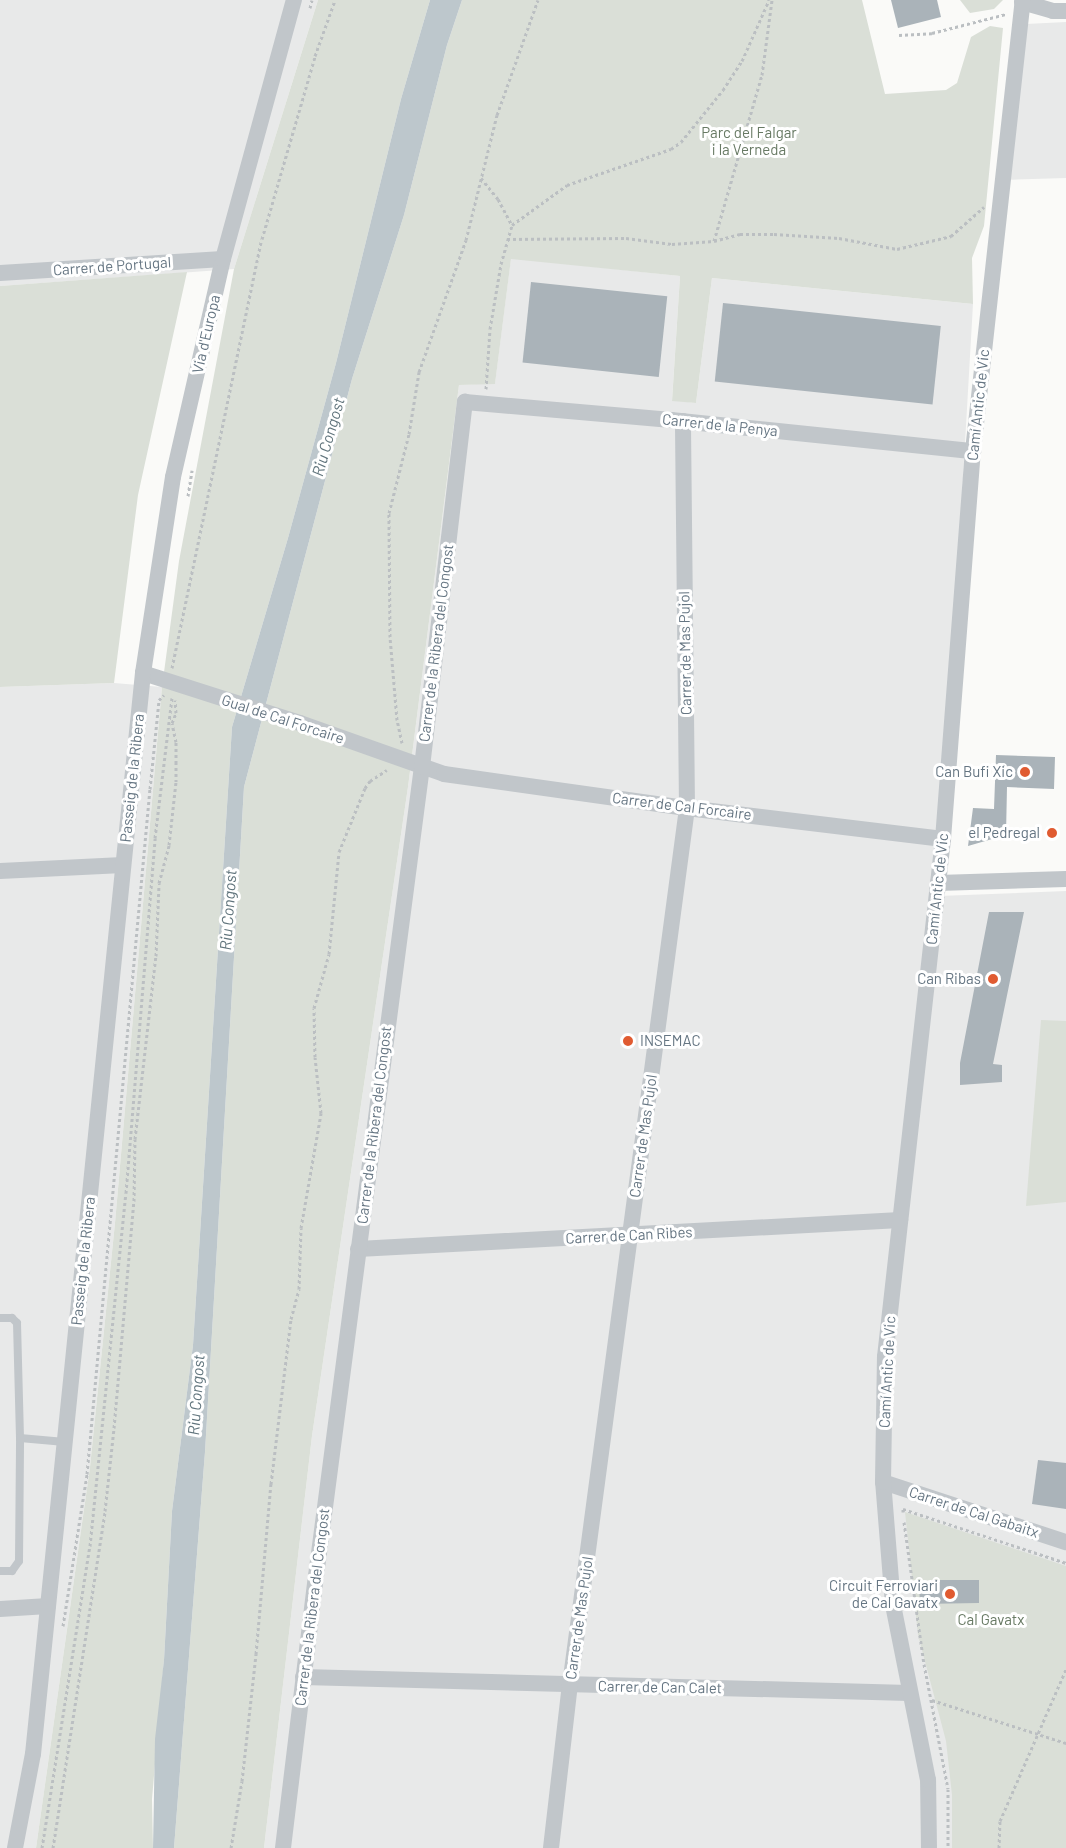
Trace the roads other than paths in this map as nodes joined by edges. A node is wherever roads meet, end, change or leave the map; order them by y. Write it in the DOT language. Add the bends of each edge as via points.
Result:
graph roads {
  1 [pos="294,0"];
  2 [pos="1022,6"];
  3 [pos="1066,11"];
  4 [pos="223,259"];
  5 [pos="0,273"];
  6 [pos="465,402"];
  7 [pos="682,421"];
  8 [pos="974,451"];
  9 [pos="143,673"];
  10 [pos="414,764"];
  11 [pos="687,808"];
  12 [pos="943,839"];
  13 [pos="123,865"];
  14 [pos="0,871"];
  15 [pos="1066,879"];
  16 [pos="938,884"];
  17 [pos="900,1220"];
  18 [pos="629,1234"];
  19 [pos="358,1249"];
  20 [pos="0,1318"];
  21 [pos="20,1438"];
  22 [pos="65,1442"];
  23 [pos="883,1482"];
  24 [pos="1066,1542"];
  25 [pos="0,1571"];
  26 [pos="48,1606"];
  27 [pos="0,1609"];
  28 [pos="303,1677"];
  29 [pos="570,1685"];
  30 [pos="909,1694"];
  31 [pos="15,1848"];
  32 [pos="283,1848"];
  33 [pos="551,1848"];
  34 [pos="928,1848"];
  1 -- 4 [label="street, Via d'Europa"];
  2 -- 3 [label="street"];
  2 -- 8 [label="street, Camí Antic de Vic"];
  4 -- 5 [label="street, Carrer de Portugal"];
  4 -- 9 [label="street, Via d'Europa" via="173,477"];
  6 -- 7 [label="street, Carrer de la Penya"];
  6 -- 10 [label="street, Carrer de la Ribera del Congost"];
  7 -- 8 [label="street, Carrer de la Penya"];
  7 -- 11 [label="street, Carrer de Mas Pujol"];
  8 -- 12 [label="street, Camí Antic de Vic"];
  9 -- 10 [label="street, Gual de Cal Forcaire"];
  9 -- 13 [label="street, Passeig de la Ribera"];
  10 -- 11 [label="street, Carrer de Cal Forcaire" via="444,774"];
  10 -- 19 [label="street, Carrer de la Ribera del Congost"];
  11 -- 12 [label="street, Carrer de Cal Forcaire"];
  11 -- 18 [label="street, Carrer de Mas Pujol"];
  12 -- 16 [label="street, Camí Antic de Vic"];
  13 -- 14 [label="street"];
  13 -- 22 [label="street, Passeig de la Ribera"];
  15 -- 16 [label="street"];
  16 -- 17 [label="street, Camí Antic de Vic"];
  17 -- 18 [label="street, Carrer de Can Ribes"];
  17 -- 23 [label="street, Camí Antic de Vic" via="885,1357"];
  18 -- 19 [label="street, Carrer de Can Ribes"];
  18 -- 29 [label="street, Carrer de Mas Pujol"];
  19 -- 28 [label="street, Carrer de la Ribera del Congost"];
  20 -- 21 [label="lane" via="12,1318 17,1323"];
  21 -- 22 [label="lane"];
  21 -- 25 [label="lane" via="19,1560 12,1570"];
  22 -- 26 [label="street, Passeig de la Ribera"];
  23 -- 24 [label="street, Carrer de Cal Gabaitx"];
  23 -- 30 [label="street, Camí Antic de Vic" via="893,1605"];
  26 -- 27 [label="street"];
  26 -- 31 [label="street, Passeig de la Ribera" via="33,1754"];
  28 -- 29 [label="street, Carrer de Can Calet"];
  28 -- 32 [label="street, Carrer de la Ribera del Congost"];
  29 -- 30 [label="street, Carrer de Can Calet"];
  29 -- 33 [label="street, Carrer de Mas Pujol"];
  30 -- 34 [label="street, Camí Antic de Vic" via="928,1780"];
}
